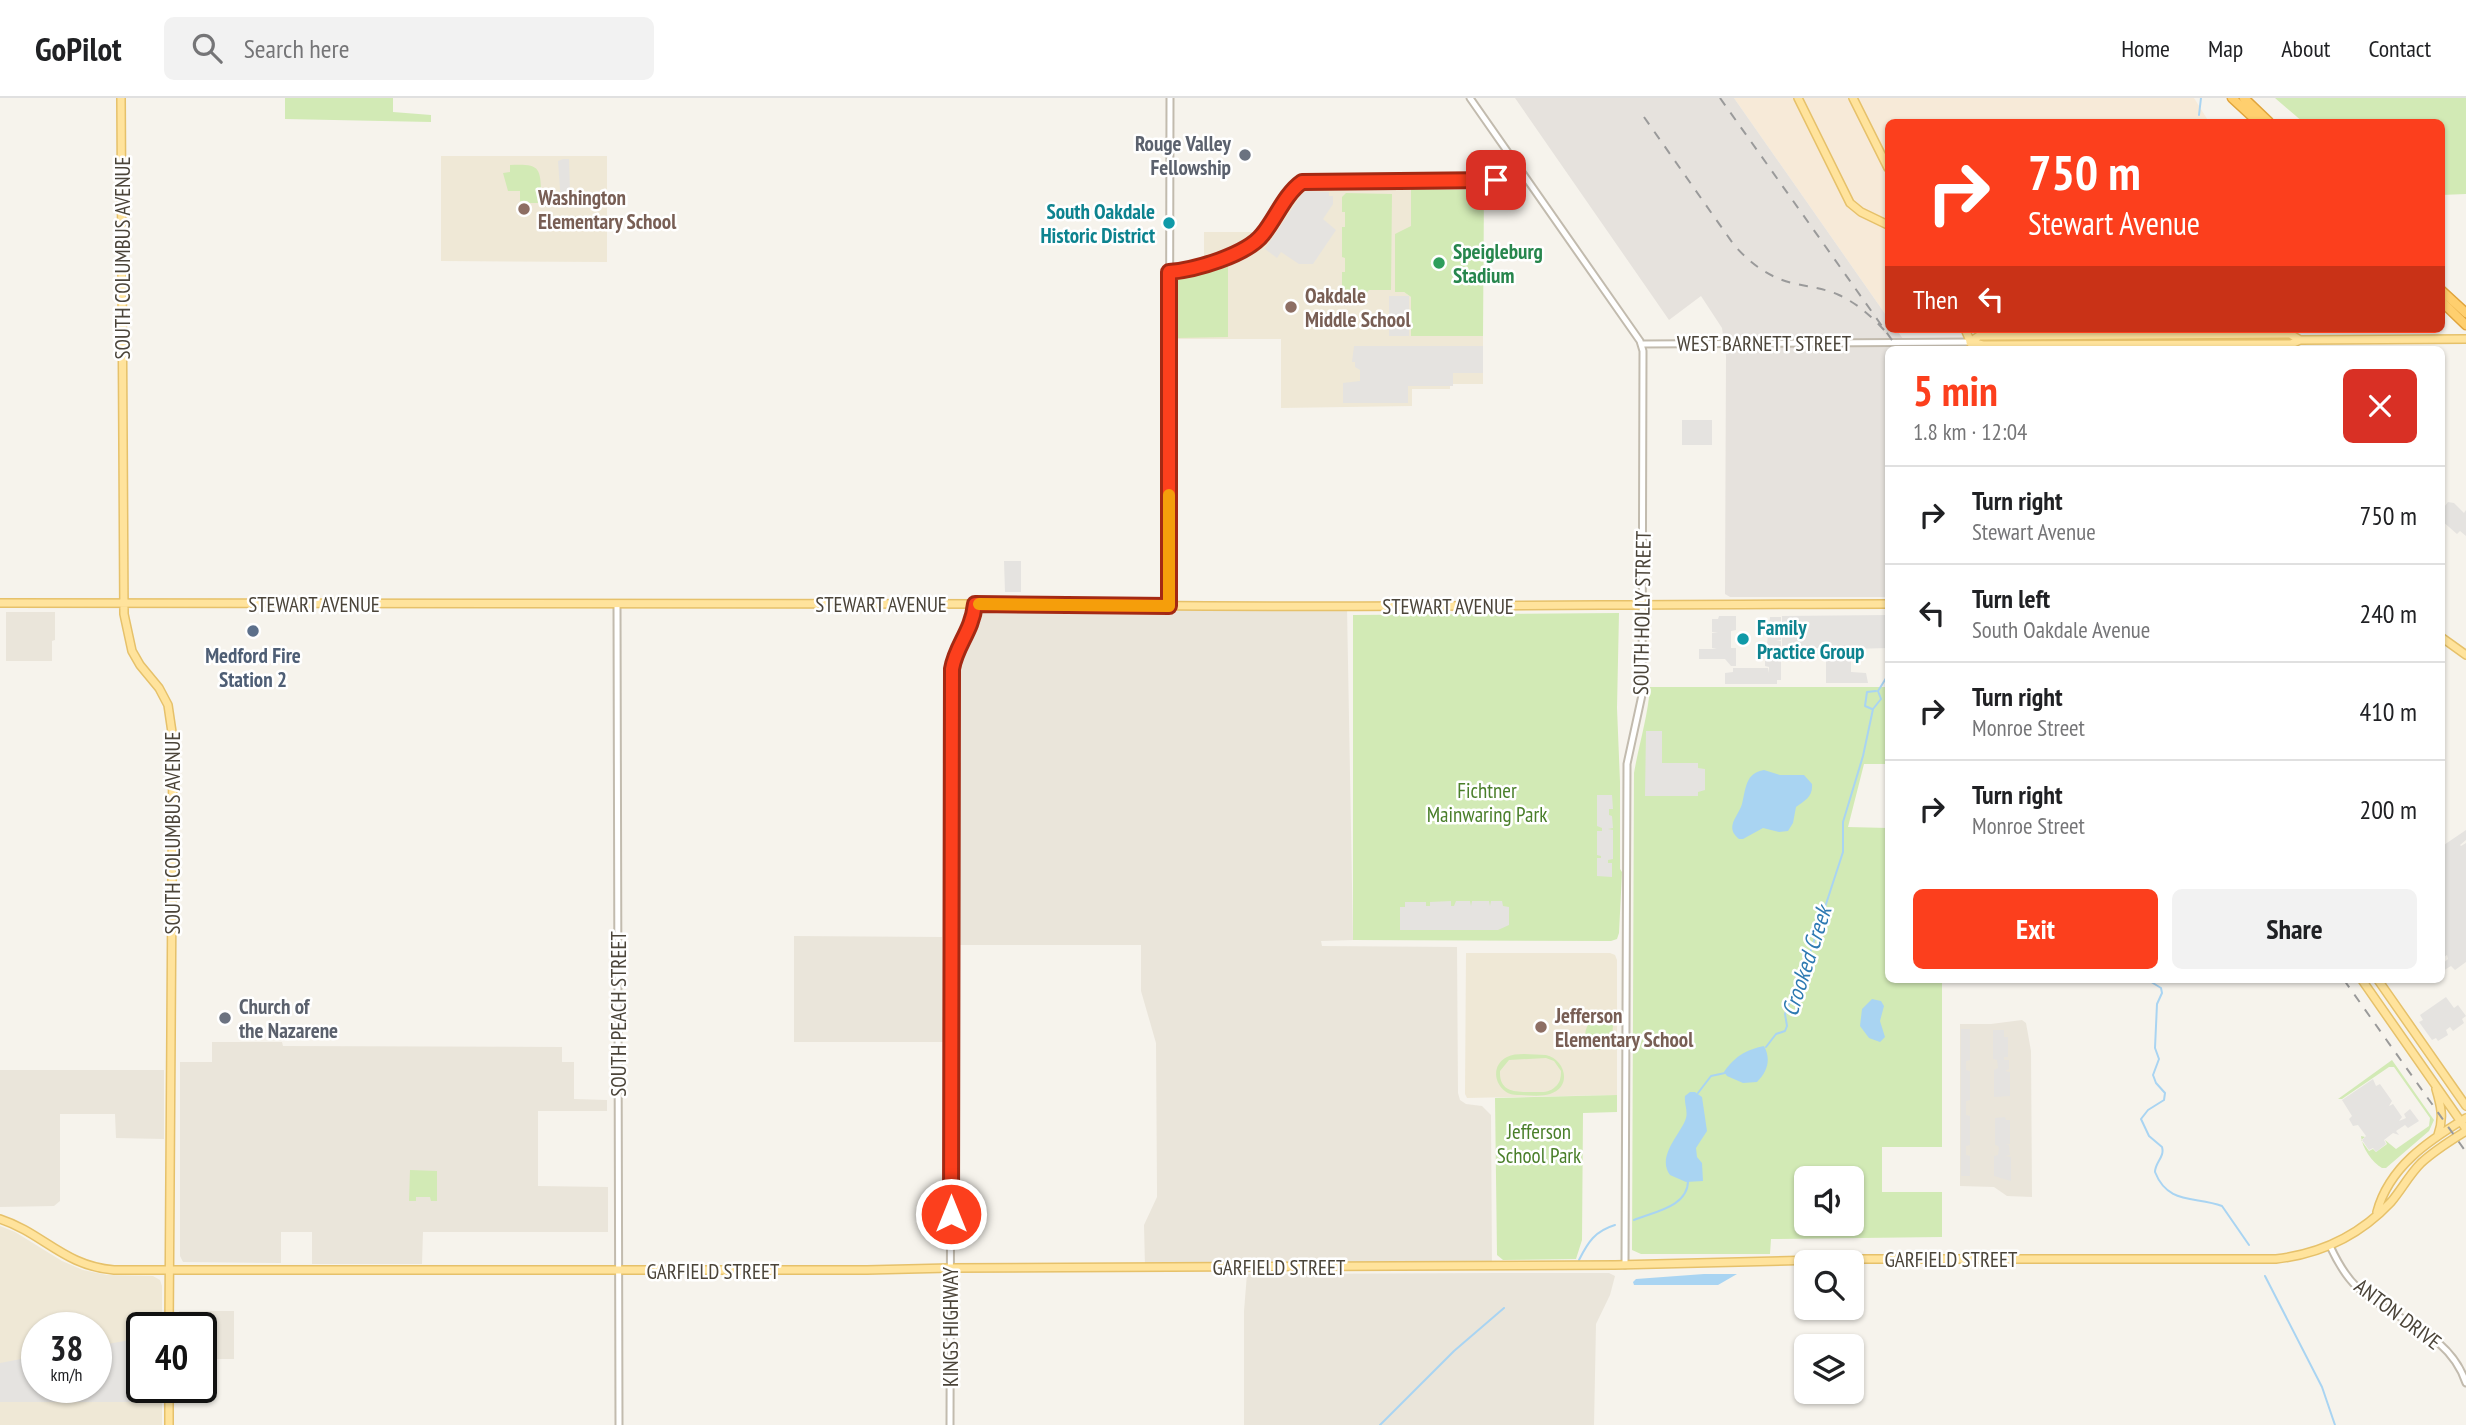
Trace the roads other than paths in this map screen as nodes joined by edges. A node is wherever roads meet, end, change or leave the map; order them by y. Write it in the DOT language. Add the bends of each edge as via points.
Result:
graph roads {
  1 [pos="121,98"];
  2 [pos="1170,98"];
  3 [pos="1470,98"];
  4 [pos="1798,98"];
  5 [pos="1853,98"];
  6 [pos="2232,98"];
  7 [pos="2244,98"];
  8 [pos="2255,119"];
  9 [pos="2266,119"];
  10 [pos="1509,154"];
  11 [pos="1885,162"];
  12 [pos="1524,178"];
  13 [pos="1496,180"];
  14 [pos="1885,224"];
  15 [pos="1169,272"];
  16 [pos="2445,294"];
  17 [pos="2445,305"];
  18 [pos="2466,313"];
  19 [pos="2466,325"];
  20 [pos="1967,333"];
  21 [pos="1976,333"];
  22 [pos="2016,333"];
  23 [pos="2286,334"];
  24 [pos="2093,335"];
  25 [pos="2466,339"];
  26 [pos="2300,340"];
  27 [pos="1970,342"];
  28 [pos="1642,344"];
  29 [pos="2057,345"];
  30 [pos="1972,346"];
  31 [pos="1982,346"];
  32 [pos="2021,346"];
  33 [pos="2170,346"];
  34 [pos="2282,346"];
  35 [pos="2291,346"];
  36 [pos="2292,346"];
  37 [pos="0,603"];
  38 [pos="124,604"];
  39 [pos="617,604"];
  40 [pos="975,604"];
  41 [pos="1643,604"];
  42 [pos="1885,604"];
  43 [pos="1169,606"];
  44 [pos="2445,640"];
  45 [pos="2466,655"];
  46 [pos="2364,983"];
  47 [pos="2380,983"];
  48 [pos="2434,1082"];
  49 [pos="2466,1106"];
  50 [pos="2463,1119"];
  51 [pos="2466,1130"];
  52 [pos="2438,1135"];
  53 [pos="2377,1213"];
  54 [pos="0,1219"];
  55 [pos="2330,1246"];
  56 [pos="1625,1265"];
  57 [pos="950,1268"];
  58 [pos="169,1269"];
  59 [pos="619,1271"];
  60 [pos="169,1312"];
  61 [pos="2466,1383"];
  62 [pos="169,1403"];
  63 [pos="169,1425"];
  64 [pos="618,1425"];
  65 [pos="950,1425"];
  1 -- 38 [label="main road, SOUTH COLUMBUS AVENUE"];
  2 -- 15 [label="street"];
  3 -- 10 [label="street"];
  4 -- 14 [label="main road" via="1850,203"];
  5 -- 11 [label="main road"];
  6 -- 8 [label="highway"];
  7 -- 9 [label="highway"];
  10 -- 12 [label="street"];
  10 -- 13 [label="street" via="1507,168"];
  12 -- 13 [label="street"];
  12 -- 28 [label="street"];
  13 -- 15 [label="street" via="1302,182 1248,248 1193,269"];
  15 -- 43 [label="street"];
  16 -- 18 [label="highway"];
  17 -- 19 [label="highway"];
  20 -- 27 [label="main road"];
  21 -- 27 [label="main road"];
  22 -- 24 [label="main road"];
  23 -- 24 [label="main road"];
  23 -- 26 [label="main road"];
  23 -- 34 [label="main road"];
  23 -- 35 [label="main road"];
  24 -- 29 [label="main road" via="2084,340 2060,340"];
  25 -- 26 [label="main road"];
  26 -- 36 [label="main road"];
  27 -- 28 [label="street, WEST BARNETT STREET"];
  27 -- 30 [label="main road"];
  27 -- 31 [label="main road"];
  28 -- 41 [label="street, SOUTH HOLLY STREET"];
  29 -- 32 [label="main road"];
  29 -- 33 [label="main road"];
  37 -- 38 [label="main road, STEWART AVENUE"];
  38 -- 39 [label="main road, STEWART AVENUE"];
  38 -- 58 [label="main road, SOUTH COLUMBUS AVENUE" via="132,652 162,693 173,724"];
  39 -- 40 [label="main road, STEWART AVENUE"];
  39 -- 59 [label="street, SOUTH PEACH STREET"];
  40 -- 43 [label="main road, STEWART AVENUE"];
  40 -- 57 [label="street, KINGS HIGHWAY" via="972,625 952,669"];
  41 -- 42 [label="main road, STEWART AVENUE"];
  41 -- 43 [label="main road, STEWART AVENUE"];
  41 -- 56 [label="street, SOUTH HOLLY STREET" via="1642,695 1627,764"];
  44 -- 45 [label="main road"];
  46 -- 48 [label="main road"];
  47 -- 49 [label="main road"];
  48 -- 50 [label="main road"];
  48 -- 52 [label="main road" via="2442,1112"];
  50 -- 51 [label="main road"];
  50 -- 52 [label="main road, GARFIELD STREET"];
  51 -- 53 [label="main road, GARFIELD STREET" via="2421,1163"];
  52 -- 53 [label="main road, GARFIELD STREET" via="2397,1173 2381,1195"];
  53 -- 55 [label="main road, GARFIELD STREET"];
  54 -- 58 [label="main road, GARFIELD STREET" via="88,1266"];
  55 -- 56 [label="main road, GARFIELD STREET" via="2294,1257 2258,1260 1856,1259"];
  55 -- 61 [label="street, ANTON DRIVE" via="2358,1288 2441,1344"];
  56 -- 57 [label="main road, GARFIELD STREET"];
  57 -- 59 [label="main road, GARFIELD STREET"];
  57 -- 65 [label="street, KINGS HIGHWAY"];
  58 -- 59 [label="main road, GARFIELD STREET"];
  58 -- 60 [label="main road, SOUTH COLUMBUS AVENUE"];
  59 -- 64 [label="street, SOUTH PEACH STREET"];
  62 -- 63 [label="main road"];
}
